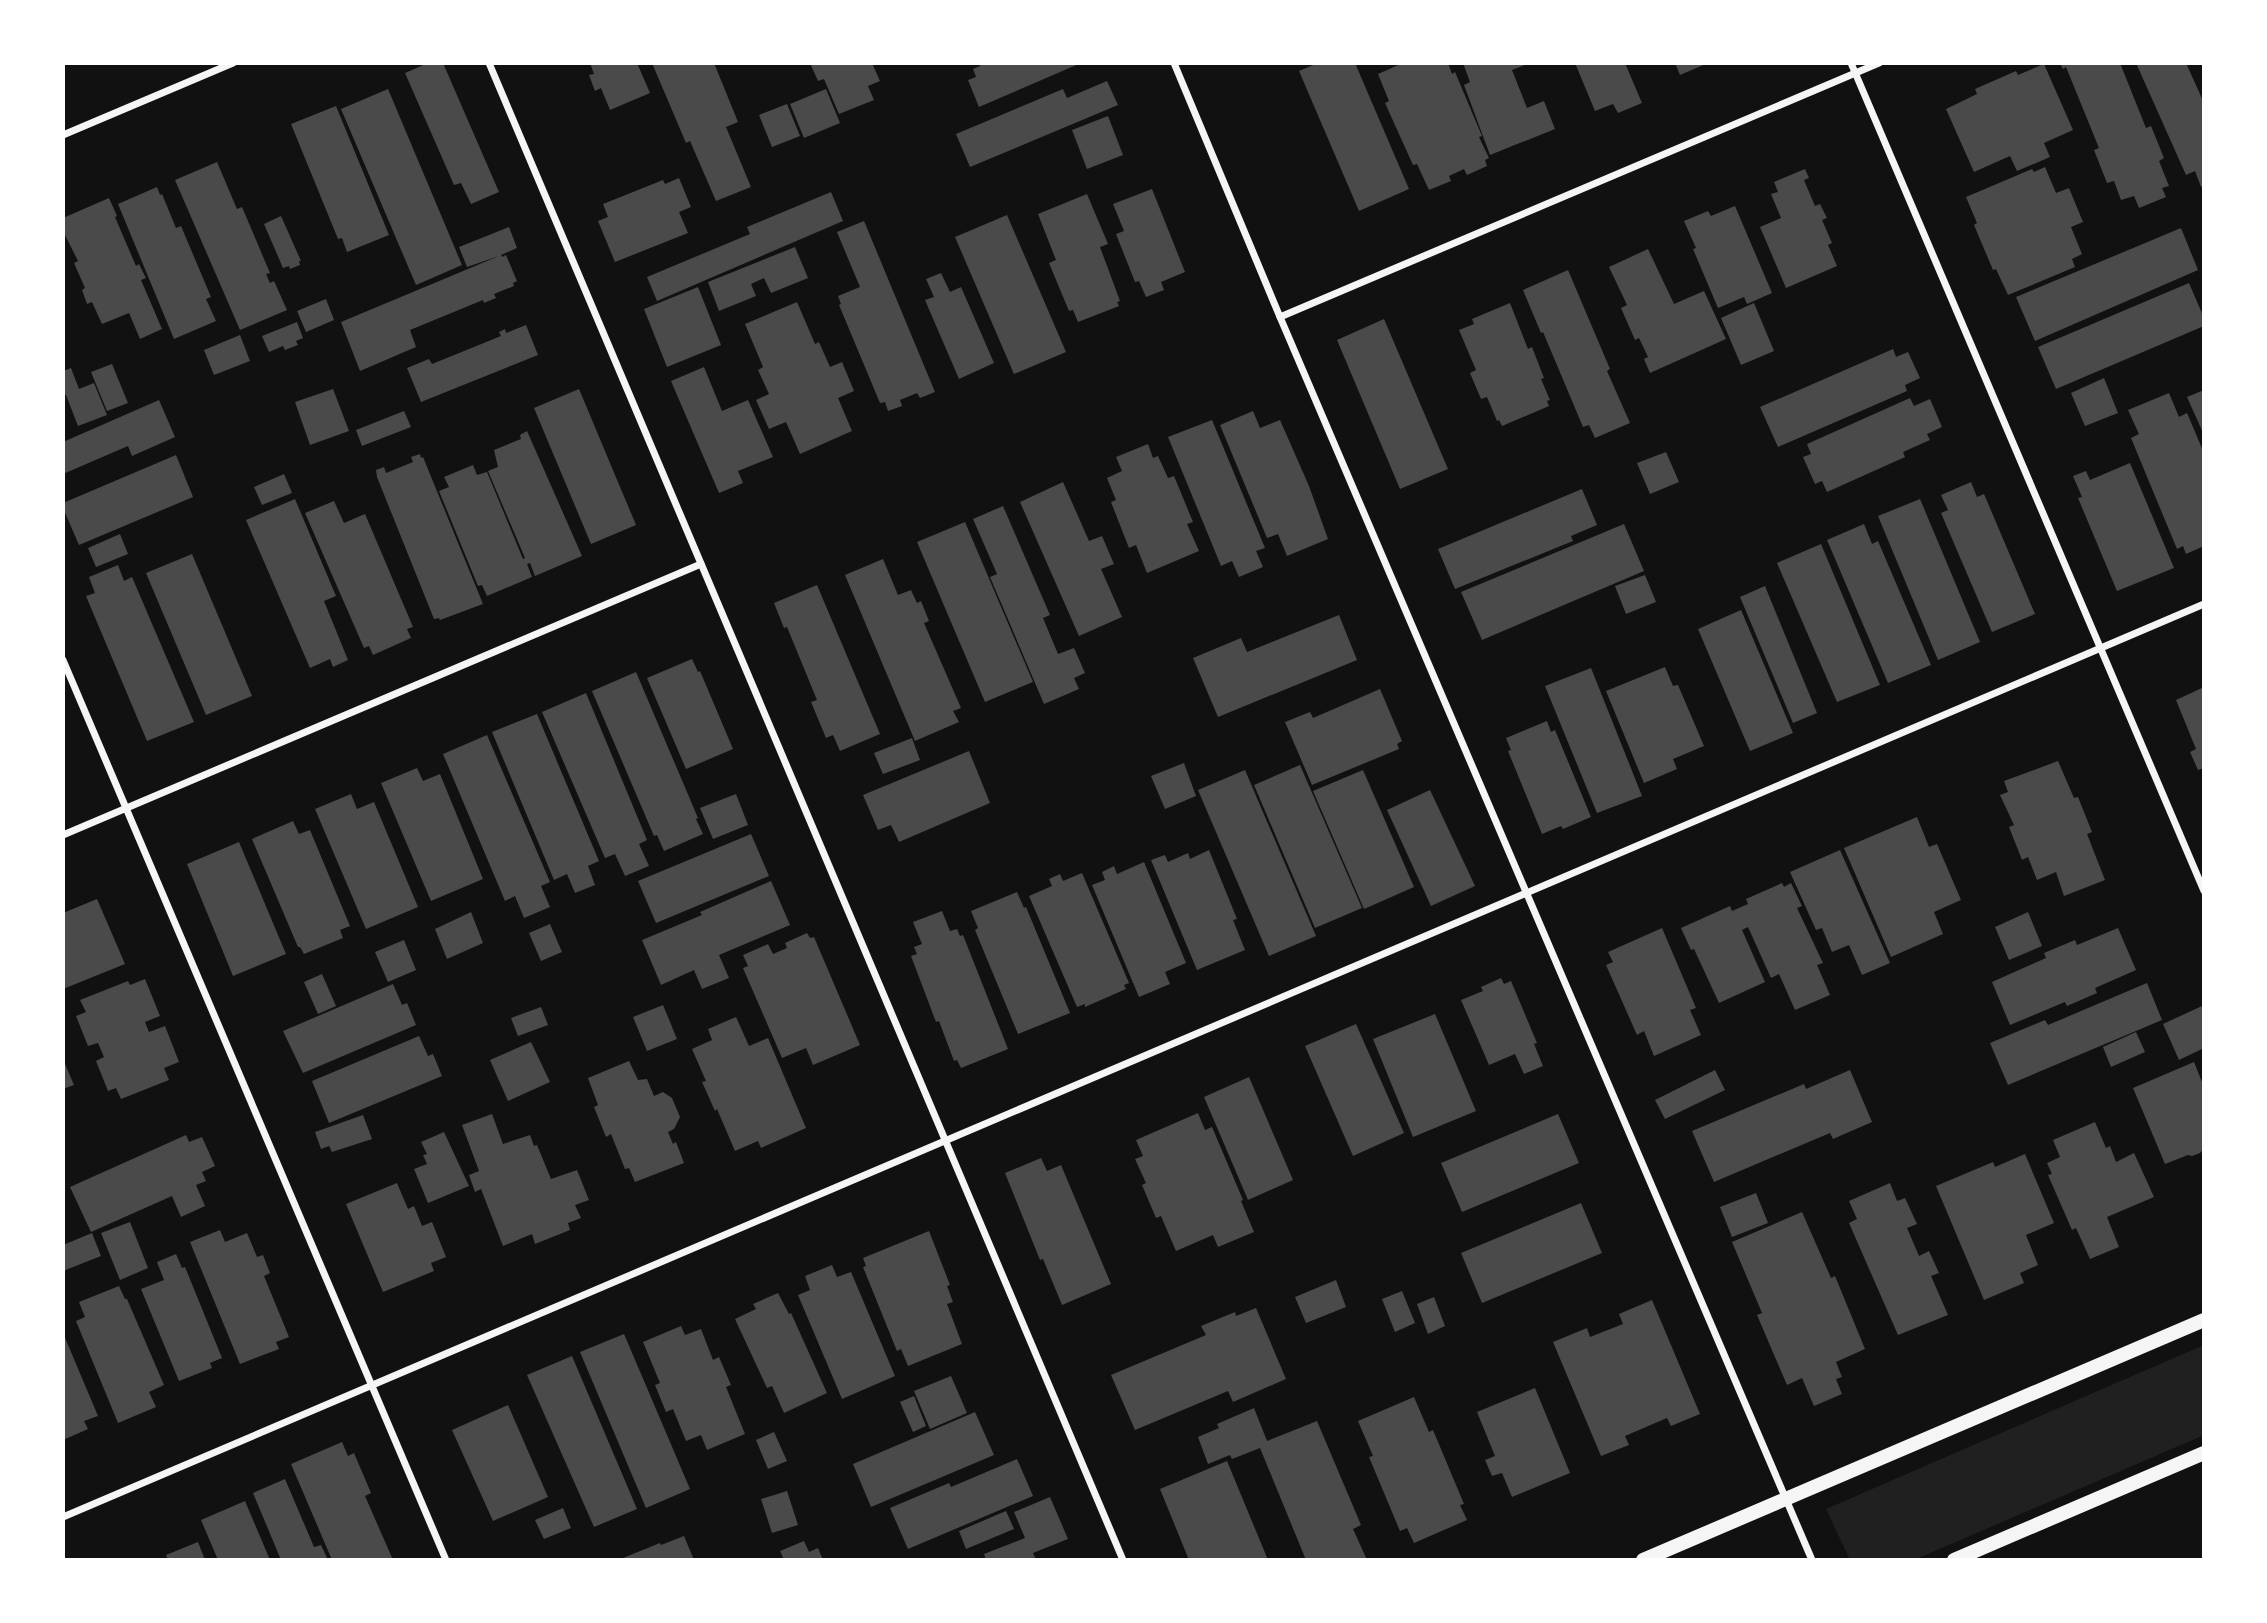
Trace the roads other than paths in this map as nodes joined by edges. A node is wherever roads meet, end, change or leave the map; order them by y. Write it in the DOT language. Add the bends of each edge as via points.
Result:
graph roads {
  1 [pos="233,63"];
  2 [pos="489,63"];
  3 [pos="1174,63"];
  4 [pos="1851,63"];
  5 [pos="1878,63"];
  6 [pos="1855,73"];
  7 [pos="63,135"];
  8 [pos="1280,317"];
  9 [pos="701,564"];
  10 [pos="2204,604"];
  11 [pos="2101,649"];
  12 [pos="63,660"];
  13 [pos="126,808"];
  14 [pos="63,835"];
  15 [pos="2204,891"];
  16 [pos="1526,893"];
  17 [pos="945,1141"];
  18 [pos="2204,1320"];
  19 [pos="372,1385"];
  20 [pos="2204,1453"];
  21 [pos="1786,1499"];
  22 [pos="63,1517"];
  23 [pos="446,1560"];
  24 [pos="1123,1560"];
  25 [pos="1643,1560"];
  26 [pos="1812,1560"];
  27 [pos="1954,1560"];
  1 -- 7 [label="street"];
  2 -- 9 [label="street"];
  3 -- 8 [label="street"];
  4 -- 6 [label="street"];
  5 -- 6 [label="street"];
  6 -- 8 [label="street"];
  6 -- 11 [label="street"];
  8 -- 16 [label="street"];
  9 -- 13 [label="street"];
  9 -- 17 [label="street"];
  10 -- 11 [label="street"];
  11 -- 15 [label="street"];
  11 -- 16 [label="street"];
  12 -- 13 [label="street"];
  13 -- 14 [label="street"];
  13 -- 19 [label="street"];
  16 -- 17 [label="street"];
  16 -- 21 [label="street"];
  17 -- 19 [label="street"];
  17 -- 24 [label="street"];
  18 -- 21 [label="main road"];
  19 -- 22 [label="street"];
  19 -- 23 [label="street"];
  20 -- 27 [label="main road"];
  21 -- 25 [label="main road"];
  21 -- 26 [label="street"];
}
